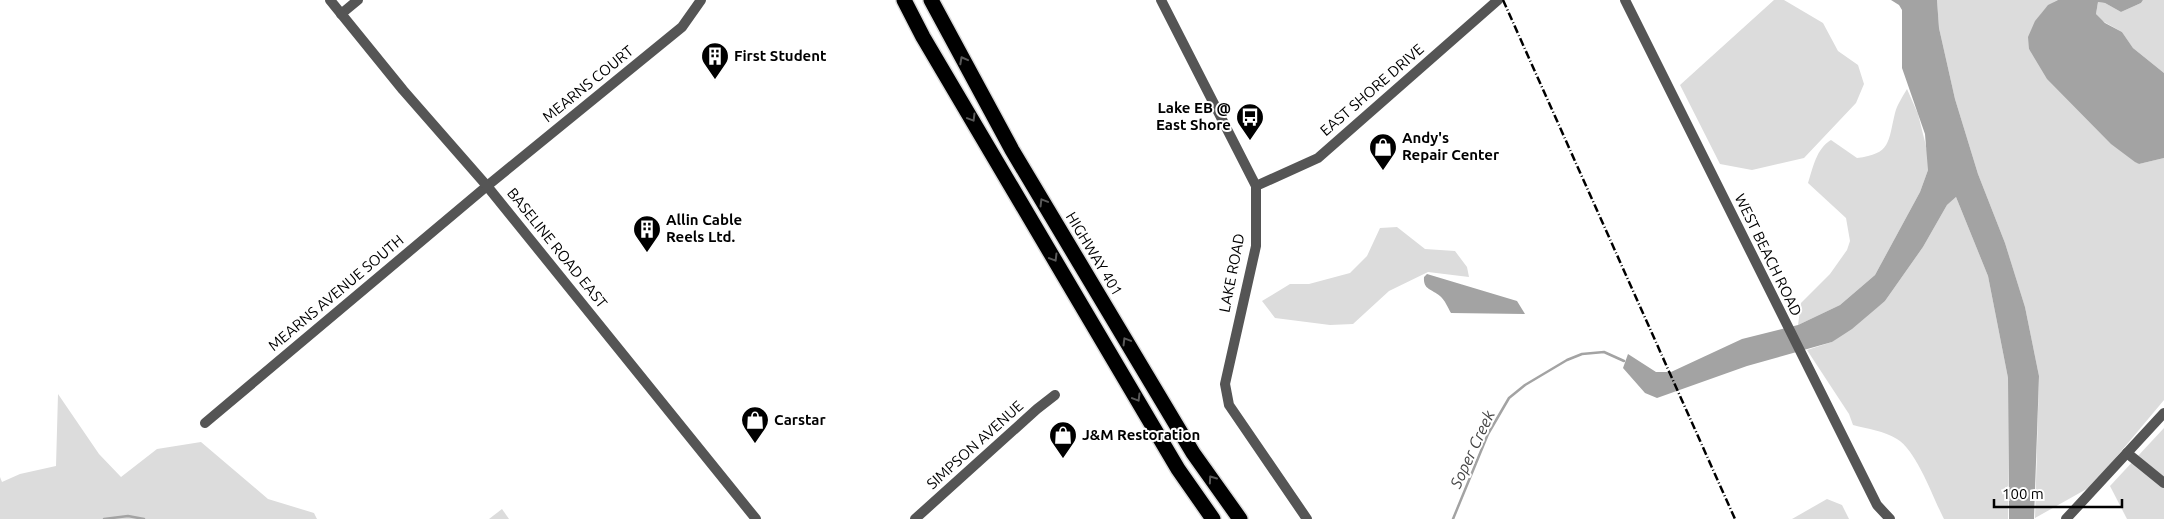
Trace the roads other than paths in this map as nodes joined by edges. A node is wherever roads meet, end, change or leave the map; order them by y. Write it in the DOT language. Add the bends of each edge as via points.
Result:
graph roads {
  1 [pos="330,0"];
  2 [pos="358,0"];
  3 [pos="701,0"];
  4 [pos="904,0"];
  5 [pos="931,0"];
  6 [pos="1161,0"];
  7 [pos="1498,0"];
  8 [pos="1625,0"];
  9 [pos="341,14"];
  10 [pos="487,186"];
  11 [pos="1256,186"];
  12 [pos="1056,395"];
  13 [pos="2164,412"];
  14 [pos="205,423"];
  15 [pos="2127,453"];
  16 [pos="2164,483"];
  17 [pos="756,519"];
  18 [pos="916,519"];
  19 [pos="1213,519"];
  20 [pos="1240,519"];
  21 [pos="1307,519"];
  22 [pos="1890,519"];
  23 [pos="2066,519"];
  1 -- 9 [label="street, BASELINE ROAD EAST"];
  2 -- 9 [label="street"];
  3 -- 10 [label="street, MEARNS COURT" via="682,27"];
  4 -- 19 [label="highway, one-way" via="1173,460"];
  20 -- 5 [label="highway, HIGHWAY 401, one-way" via="1193,453 1017,159"];
  6 -- 11 [label="street, LAKE ROAD"];
  7 -- 11 [label="street, EAST SHORE DRIVE" via="1318,158"];
  8 -- 22 [label="street, WEST BEACH ROAD" via="1877,505"];
  9 -- 10 [label="street, BASELINE ROAD EAST"];
  10 -- 14 [label="street, MEARNS AVENUE SOUTH"];
  10 -- 17 [label="street, BASELINE ROAD EAST"];
  11 -- 21 [label="street, LAKE ROAD" via="1256,246 1224,384 1229,405"];
  12 -- 18 [label="street, SIMPSON AVENUE"];
  13 -- 15 [label="street"];
  15 -- 16 [label="street"];
  15 -- 23 [label="street"];
}
